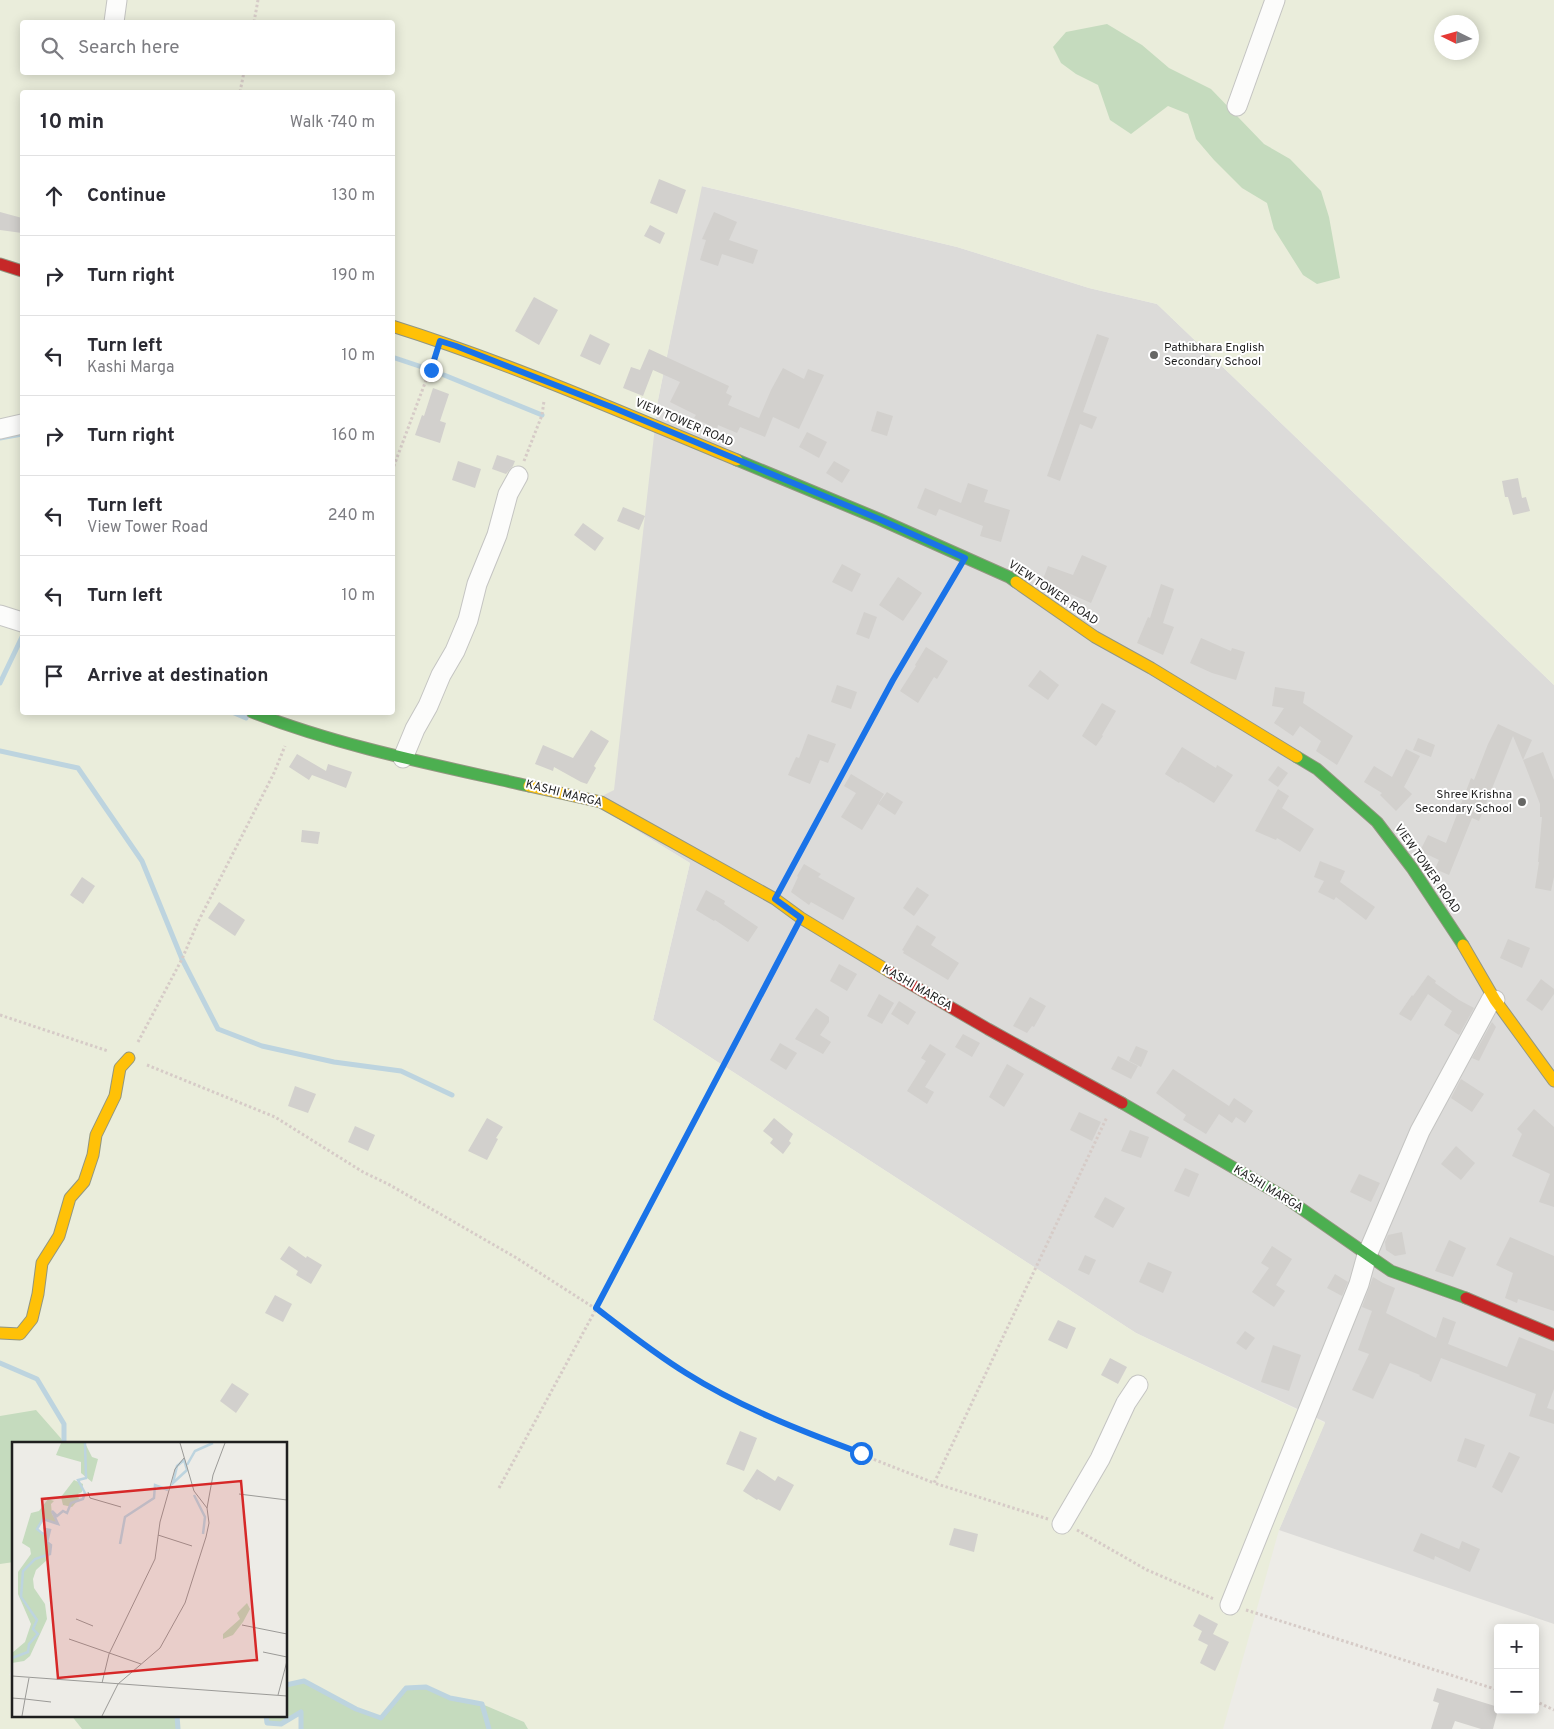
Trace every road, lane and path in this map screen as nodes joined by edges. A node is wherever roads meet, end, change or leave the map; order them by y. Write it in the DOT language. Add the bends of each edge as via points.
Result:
graph roads {
  1 [pos="117,0"];
  2 [pos="258,0"];
  3 [pos="1275,0"];
  4 [pos="114,20"];
  5 [pos="254,20"];
  6 [pos="243,75"];
  7 [pos="240,90"];
  8 [pos="1237,106"];
  9 [pos="0,264"];
  10 [pos="20,270"];
  11 [pos="395,327"];
  12 [pos="440,341"];
  13 [pos="547,381"];
  14 [pos="20,424"];
  15 [pos="0,429"];
  16 [pos="395,463"];
  17 [pos="518,476"];
  18 [pos="965,558"];
  19 [pos="0,615"];
  20 [pos="20,621"];
  21 [pos="260,715"];
  22 [pos="293,728"];
  23 [pos="403,758"];
  24 [pos="775,899"];
  25 [pos="801,918"];
  26 [pos="1496,1000"];
  27 [pos="0,1015"];
  28 [pos="129,1058"];
  29 [pos="1554,1080"];
  30 [pos="1116,1099"];
  31 [pos="1367,1255"];
  32 [pos="596,1308"];
  33 [pos="0,1333"];
  34 [pos="1554,1335"];
  35 [pos="1138,1385"];
  36 [pos="934,1483"];
  37 [pos="499,1488"];
  38 [pos="1062,1524"];
  39 [pos="1230,1605"];
  40 [pos="1494,1689"];
  41 [pos="1539,1703"];
  42 [pos="1554,1710"];
  1 -- 4 [label="street"];
  2 -- 5 [label="path"];
  3 -- 8 [label="street"];
  6 -- 7 [label="path"];
  9 -- 10 [label="street"];
  11 -- 12 [label="street, VIEW TOWER ROAD"];
  12 -- 13 [label="street, VIEW TOWER ROAD"];
  12 -- 16 [label="path"];
  13 -- 17 [label="path" via="542,415"];
  13 -- 18 [label="street, VIEW TOWER ROAD"];
  14 -- 15 [label="street"];
  17 -- 23 [label="street" via="508,494 468,620"];
  18 -- 24 [label="path" via="893,680"];
  18 -- 26 [label="street, VIEW TOWER ROAD" via="1009,577 1095,637 1317,769 1377,822 1412,868"];
  19 -- 20 [label="street"];
  21 -- 22 [label="street, KASHI MARGA"];
  22 -- 23 [label="street, KASHI MARGA"];
  22 -- 28 [label="path" via="182,959"];
  23 -- 24 [label="street, KASHI MARGA" via="601,802"];
  24 -- 25 [label="street, KASHI MARGA"];
  25 -- 30 [label="street, KASHI MARGA" via="988,1029"];
  25 -- 32 [label="path"];
  26 -- 29 [label="street, VIEW TOWER ROAD"];
  26 -- 31 [label="street" via="1491,1000 1420,1131"];
  27 -- 28 [label="path"];
  28 -- 32 [label="path" via="275,1117"];
  28 -- 33 [label="street" via="120,1068 115,1096 96,1135 84,1182 70,1198 59,1236 42,1263 32,1319 20,1334"];
  30 -- 31 [label="street, KASHI MARGA" via="1286,1198"];
  30 -- 36 [label="path"];
  31 -- 34 [label="street, KASHI MARGA" via="1391,1271 1475,1301"];
  31 -- 39 [label="street" via="1359,1284"];
  32 -- 36 [label="path" via="687,1374 745,1405"];
  32 -- 37 [label="path"];
  35 -- 38 [label="street"];
  36 -- 38 [label="path"];
  38 -- 39 [label="path" via="1148,1570"];
  39 -- 40 [label="path"];
  41 -- 42 [label="path"];
}
